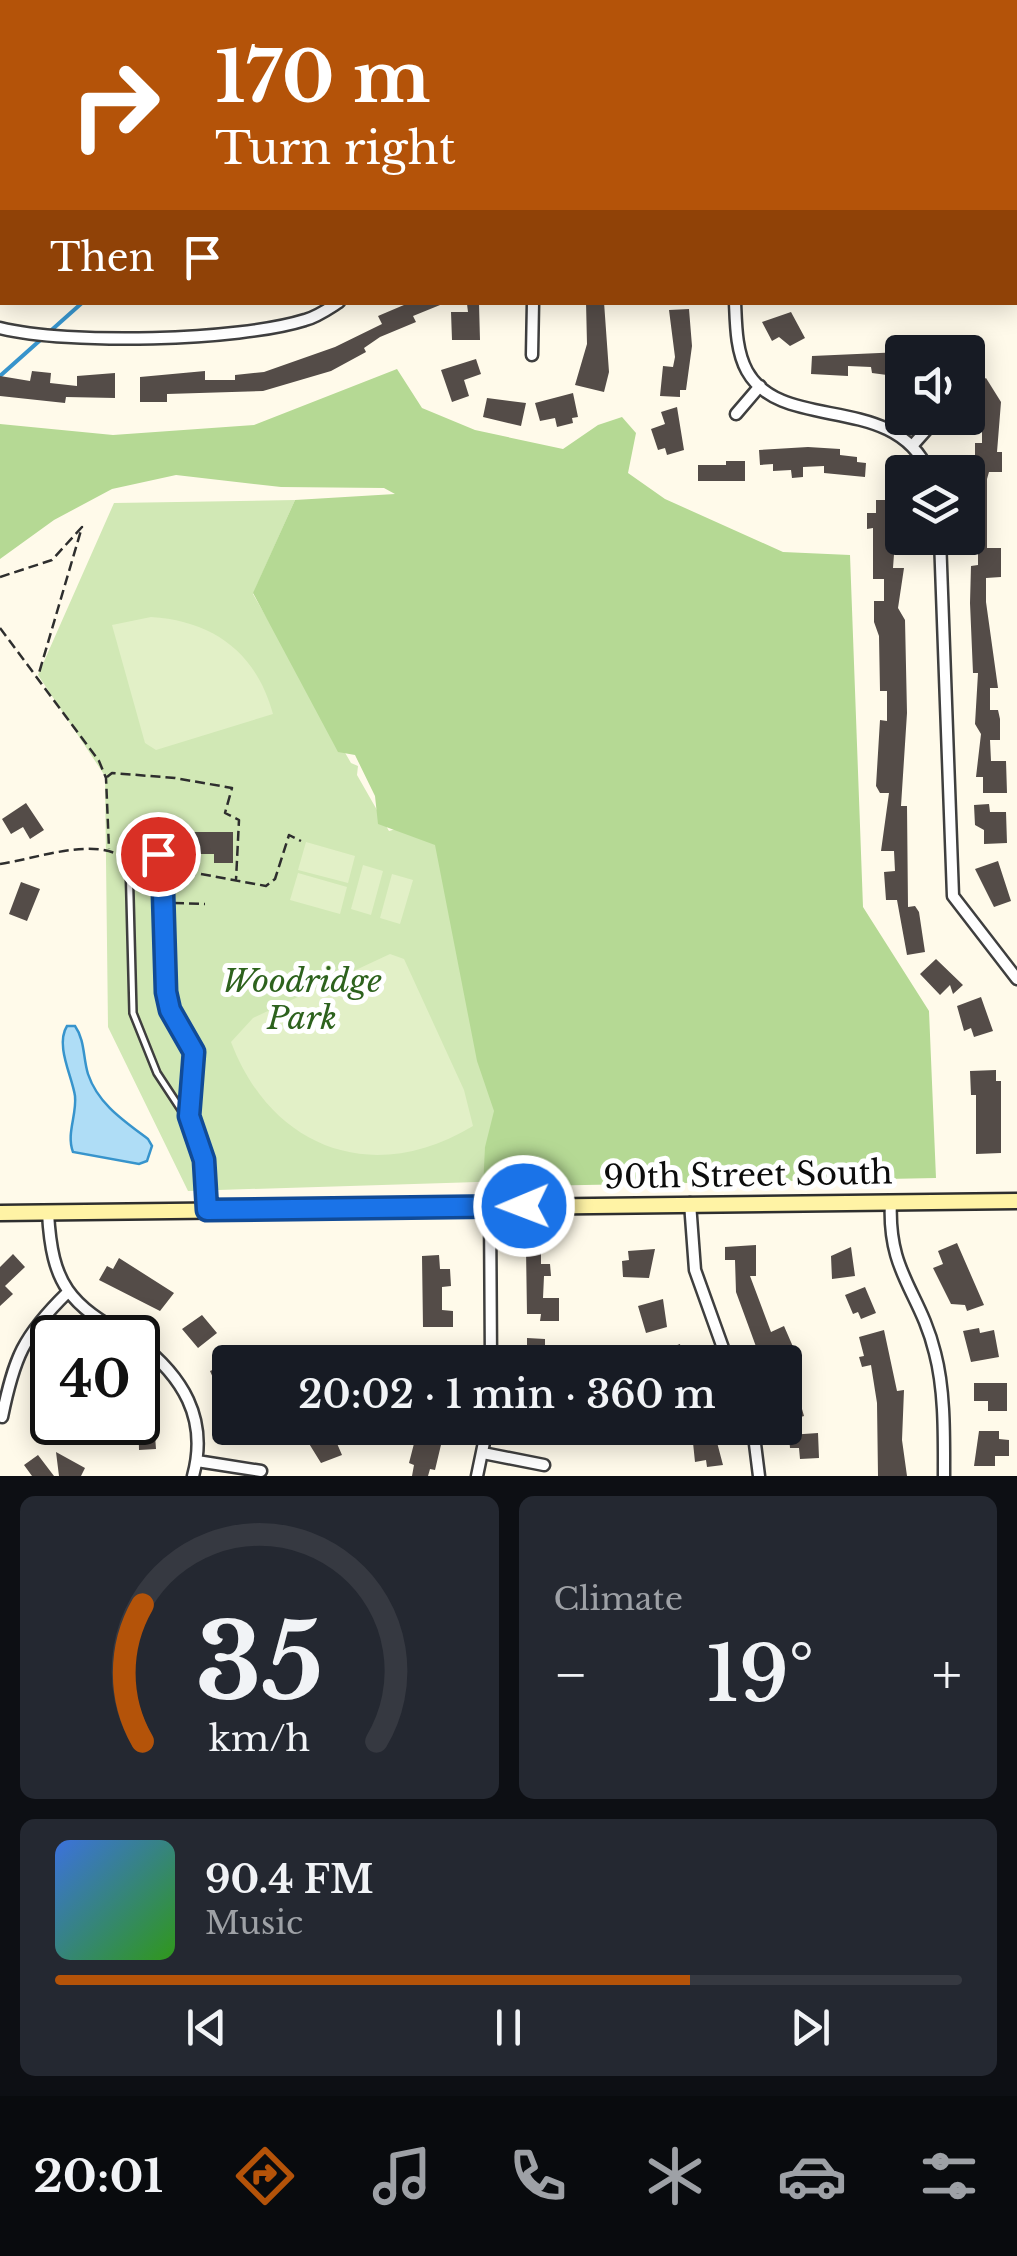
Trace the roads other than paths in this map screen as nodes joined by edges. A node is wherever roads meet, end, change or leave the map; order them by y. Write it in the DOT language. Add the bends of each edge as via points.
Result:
graph roads {
  1 [pos="334,305"];
  2 [pos="533,305"];
  3 [pos="735,305"];
  4 [pos="0,328"];
  5 [pos="532,355"];
  6 [pos="760,386"];
  7 [pos="736,414"];
  8 [pos="922,435"];
  9 [pos="912,446"];
  10 [pos="918,455"];
  11 [pos="941,555"];
  12 [pos="1017,979"];
  13 [pos="189,1116"];
  14 [pos="890,1201"];
  15 [pos="1017,1201"];
  16 [pos="690,1203"];
  17 [pos="490,1206"];
  18 [pos="207,1210"];
  19 [pos="0,1213"];
  20 [pos="48,1213"];
  21 [pos="67,1294"];
  22 [pos="89,1315"];
  23 [pos="491,1345"];
  24 [pos="722,1345"];
  25 [pos="160,1364"];
  26 [pos="2,1418"];
  27 [pos="484,1445"];
  28 [pos="755,1445"];
  29 [pos="483,1453"];
  30 [pos="197,1461"];
  31 [pos="544,1465"];
  32 [pos="261,1470"];
  33 [pos="193,1476"];
  34 [pos="477,1476"];
  35 [pos="758,1476"];
  36 [pos="944,1476"];
  1 -- 4 [label="street" via="310,320 257,332 82,337"];
  2 -- 5 [label="street"];
  3 -- 6 [label="street" via="746,369"];
  6 -- 7 [label="street"];
  6 -- 9 [label="street" via="803,406 877,423"];
  8 -- 9 [label="street"];
  9 -- 10 [label="street"];
  11 -- 12 [label="street" via="953,896"];
  13 -- 13 [label="lane" via="157,1073 133,1014 128,860 135,854 158,854 163,875 166,992 194,1052"];
  13 -- 18 [label="lane" via="204,1160"];
  14 -- 15 [label="street, 90th Street South"];
  14 -- 16 [label="street, 90th Street South"];
  14 -- 36 [label="street" via="894,1261 936,1354"];
  16 -- 17 [label="street, 90th Street South"];
  16 -- 24 [label="street" via="695,1270"];
  17 -- 18 [label="street, 90th Street South"];
  17 -- 23 [label="street"];
  18 -- 20 [label="street, 90th Street South"];
  19 -- 20 [label="street, 90th Street South"];
  20 -- 21 [label="street" via="50,1245"];
  21 -- 22 [label="street"];
  21 -- 26 [label="street" via="32,1327 14,1359"];
  25 -- 30 [label="street" via="185,1389 194,1412"];
  27 -- 29 [label="street"];
  28 -- 35 [label="street"];
  29 -- 31 [label="street"];
  29 -- 34 [label="street"];
  30 -- 32 [label="street"];
  30 -- 33 [label="street"];
}
